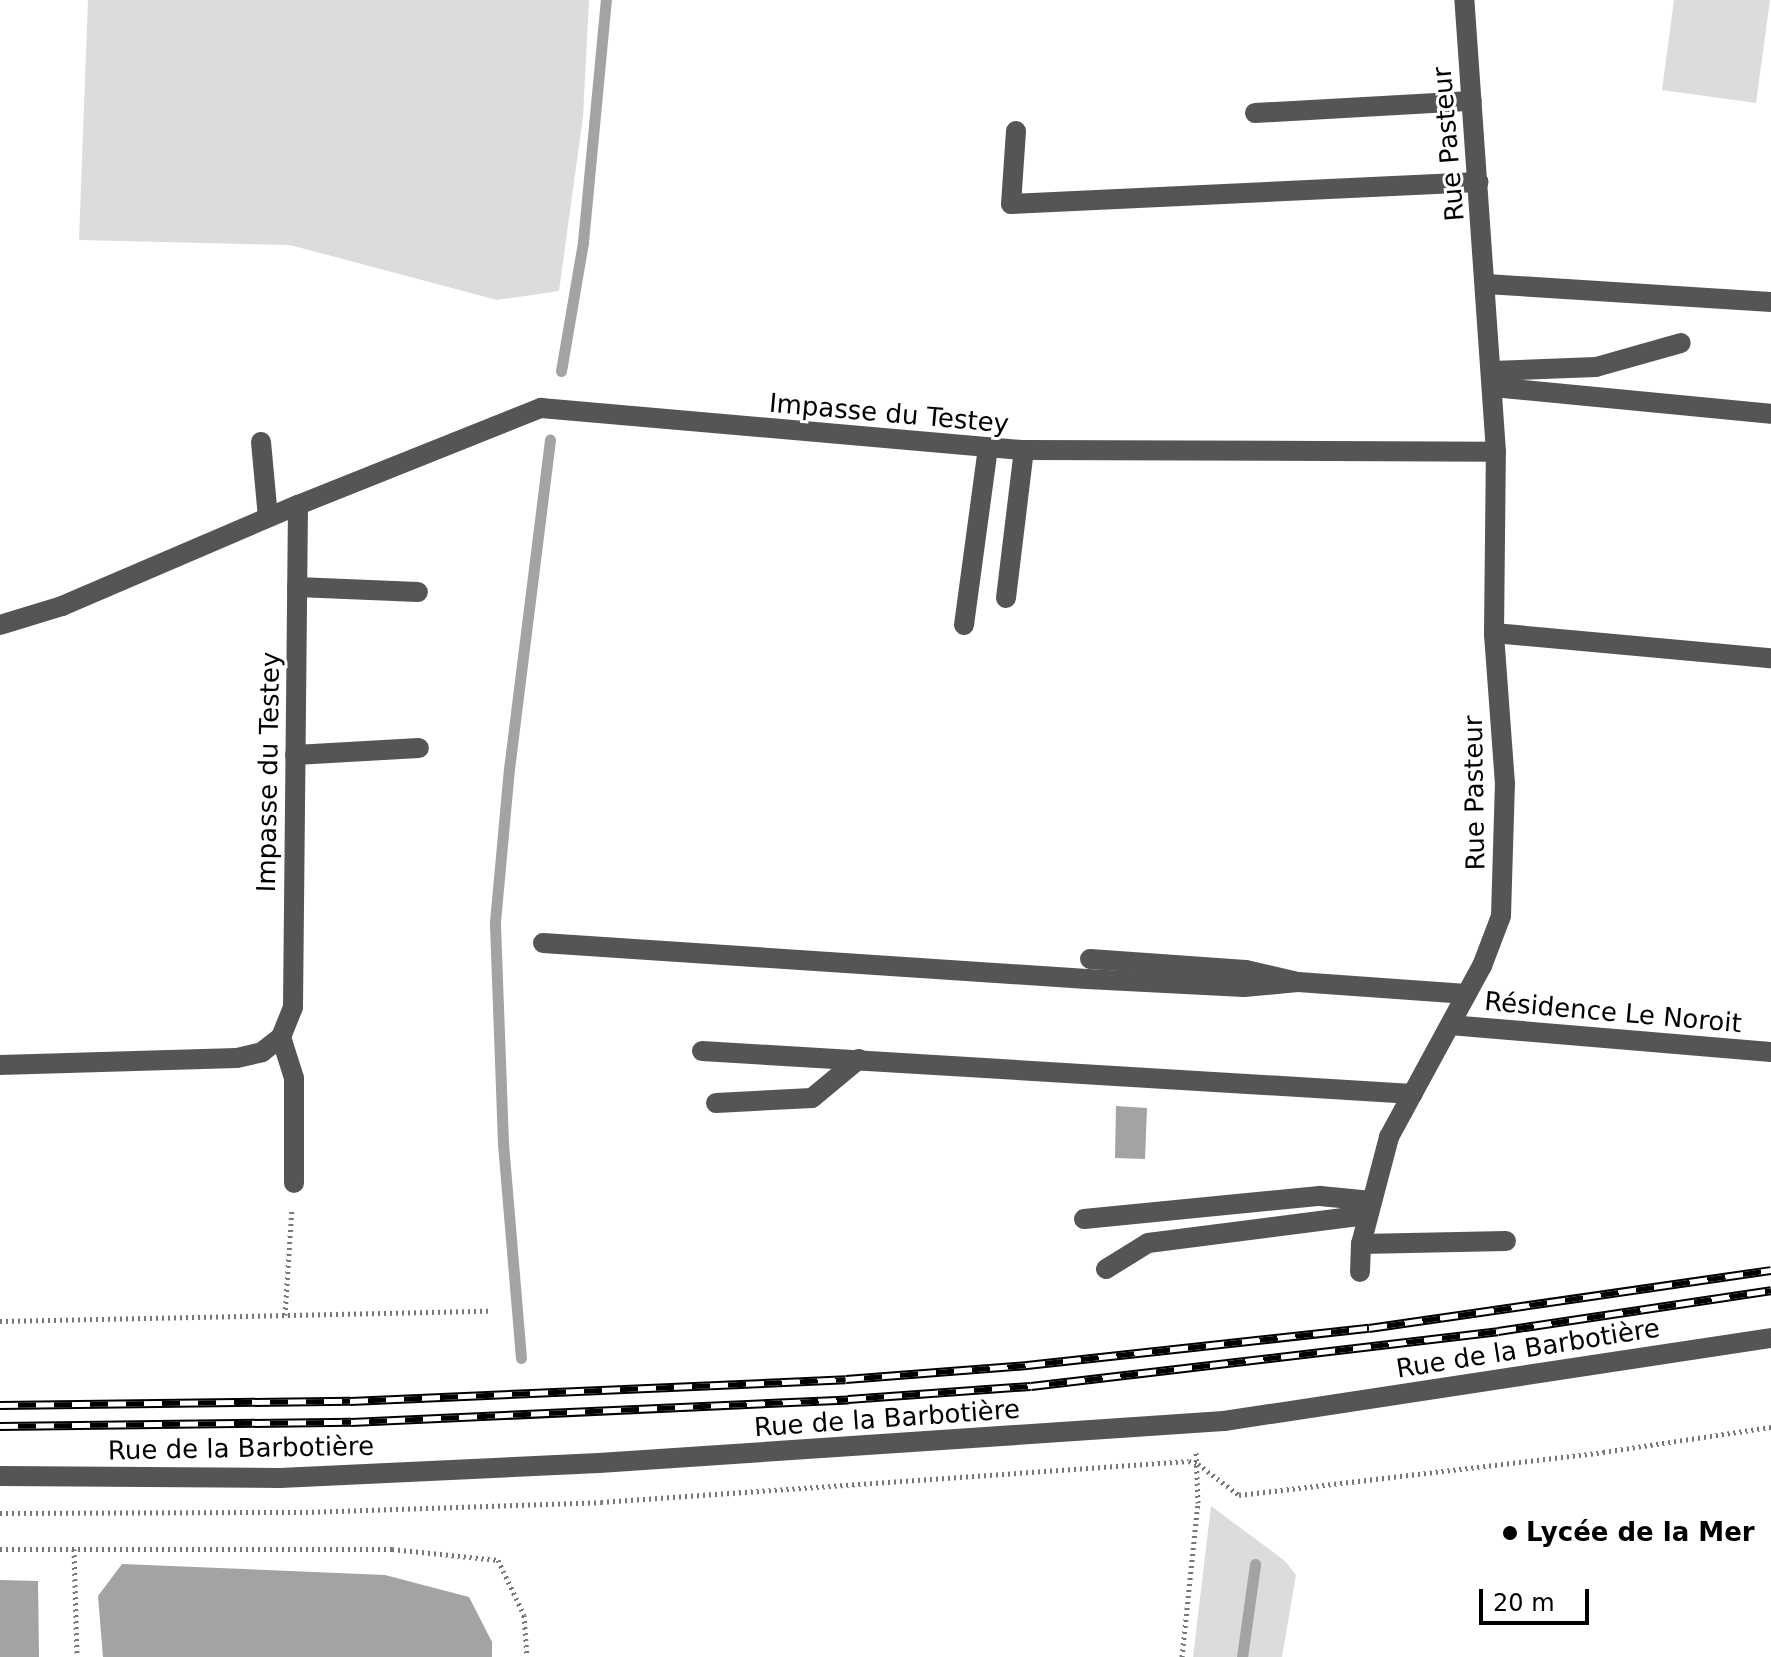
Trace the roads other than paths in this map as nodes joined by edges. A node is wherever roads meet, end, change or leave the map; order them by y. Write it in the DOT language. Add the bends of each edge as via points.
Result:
graph roads {
  1 [pos="1464,0"];
  2 [pos="1472,101"];
  3 [pos="1255,113"];
  4 [pos="1016,131"];
  5 [pos="1478,182"];
  6 [pos="1486,284"];
  7 [pos="1771,302"];
  8 [pos="1681,343"];
  9 [pos="1492,379"];
  10 [pos="1771,414"];
  11 [pos="261,442"];
  12 [pos="988,448"];
  13 [pos="1024,450"];
  14 [pos="1496,452"];
  15 [pos="298,505"];
  16 [pos="268,517"];
  17 [pos="297,587"];
  18 [pos="418,592"];
  19 [pos="1006,598"];
  20 [pos="0,625"];
  21 [pos="964,625"];
  22 [pos="1494,633"];
  23 [pos="1771,658"];
  24 [pos="419,748"];
  25 [pos="295,755"];
  26 [pos="543,943"];
  27 [pos="1090,959"];
  28 [pos="1298,982"];
  29 [pos="1467,994"];
  30 [pos="1450,1025"];
  31 [pos="281,1037"];
  32 [pos="702,1051"];
  33 [pos="1771,1052"];
  34 [pos="859,1059"];
  35 [pos="0,1065"];
  36 [pos="1413,1094"];
  37 [pos="716,1103"];
  38 [pos="294,1183"];
  39 [pos="1370,1208"];
  40 [pos="1084,1219"];
  41 [pos="1506,1241"];
  42 [pos="1361,1244"];
  43 [pos="1106,1269"];
  44 [pos="1360,1272"];
  45 [pos="1771,1338"];
  46 [pos="0,1476"];
  1 -- 2 [label="street, Rue Pasteur"];
  2 -- 3 [label="street"];
  2 -- 5 [label="street, Rue Pasteur"];
  4 -- 5 [label="street" via="1011,204"];
  5 -- 6 [label="street, Rue Pasteur"];
  6 -- 7 [label="street"];
  6 -- 9 [label="street, Rue Pasteur"];
  8 -- 9 [label="street" via="1596,367"];
  9 -- 10 [label="street"];
  9 -- 14 [label="street, Rue Pasteur"];
  11 -- 16 [label="street"];
  12 -- 13 [label="street, Impasse du Testey"];
  12 -- 15 [label="street, Impasse du Testey" via="541,408"];
  12 -- 21 [label="street"];
  13 -- 14 [label="street, Impasse du Testey"];
  13 -- 19 [label="street"];
  14 -- 22 [label="street, Rue Pasteur"];
  15 -- 16 [label="street, Impasse du Testey"];
  15 -- 17 [label="street, Impasse du Testey"];
  16 -- 20 [label="street, Impasse du Testey" via="62,606"];
  17 -- 18 [label="street"];
  17 -- 25 [label="street, Impasse du Testey"];
  22 -- 23 [label="street"];
  22 -- 29 [label="street, Rue Pasteur" via="1505,784 1501,916"];
  24 -- 25 [label="street"];
  25 -- 31 [label="street, Impasse du Testey" via="293,1007"];
  26 -- 28 [label="street" via="1118,981 1244,987"];
  27 -- 28 [label="street" via="1246,970"];
  28 -- 29 [label="street"];
  29 -- 30 [label="street, Rue Pasteur"];
  30 -- 33 [label="street, Résidence Le Noroit"];
  30 -- 36 [label="street, Rue Pasteur"];
  31 -- 35 [label="street" via="262,1052 237,1058"];
  31 -- 38 [label="street" via="294,1078"];
  32 -- 34 [label="street"];
  34 -- 36 [label="street"];
  34 -- 37 [label="street" via="812,1098"];
  36 -- 39 [label="street, Rue Pasteur" via="1389,1137"];
  39 -- 40 [label="street" via="1320,1196"];
  39 -- 42 [label="street, Rue Pasteur"];
  39 -- 43 [label="street" via="1148,1243"];
  41 -- 42 [label="street"];
  42 -- 44 [label="street, Rue Pasteur"];
  45 -- 46 [label="street, Rue de la Barbotière" via="1224,1421 296,1478"];
}
